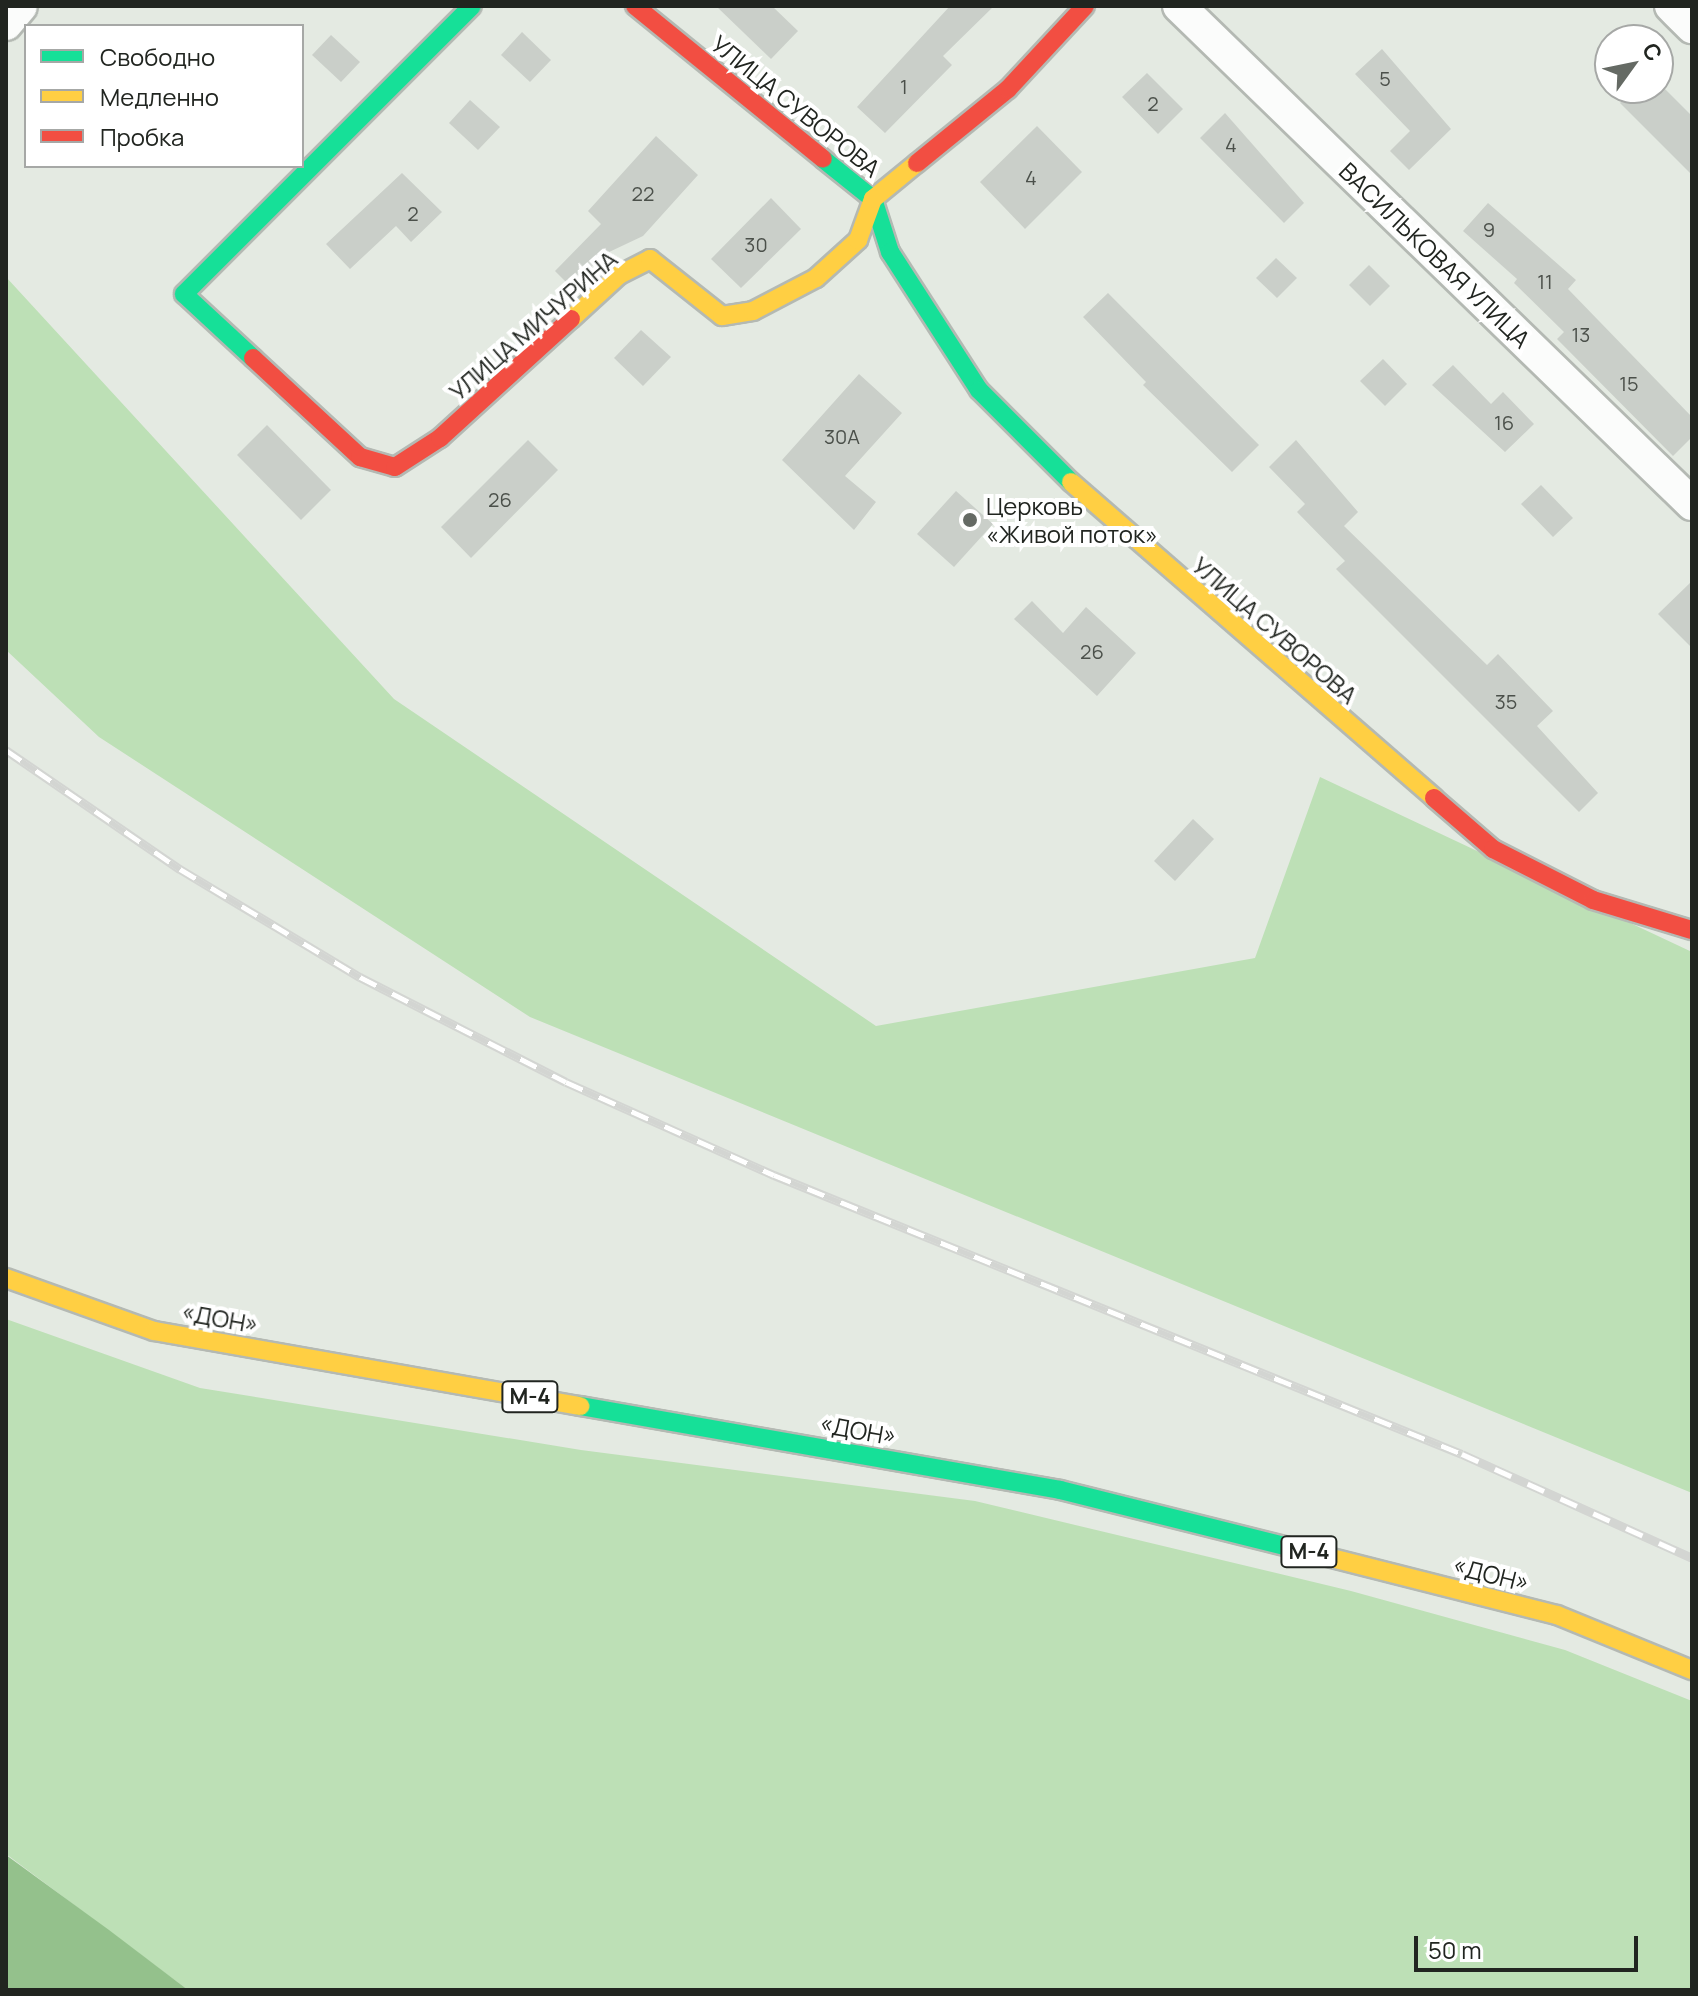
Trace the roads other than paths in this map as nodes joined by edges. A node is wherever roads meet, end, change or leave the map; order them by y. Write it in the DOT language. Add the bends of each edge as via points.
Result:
graph roads {
  1 [pos="21,6"];
  2 [pos="472,6"];
  3 [pos="635,6"];
  4 [pos="1085,6"];
  5 [pos="1179,6"];
  6 [pos="1671,6"];
  7 [pos="6,24"];
  8 [pos="1692,27"];
  9 [pos="873,199"];
  10 [pos="1692,504"];
  11 [pos="1692,930"];
  12 [pos="6,1278"];
  13 [pos="1692,1670"];
  1 -- 7 [label="street"];
  2 -- 9 [label="main road, УЛИЦА МИЧУРИНА" via="184,294 360,457 395,467 440,438 619,275 650,259 722,316 753,311 816,278 858,240"];
  3 -- 9 [label="main road, УЛИЦА СУВОРОВА"];
  4 -- 9 [label="main road" via="1008,89"];
  5 -- 10 [label="street, ВАСИЛЬКОВАЯ УЛИЦА"];
  6 -- 8 [label="street"];
  9 -- 11 [label="main road, УЛИЦА СУВОРОВА" via="890,252 979,390 1100,511 1493,849 1593,900"];
  12 -- 13 [label="main road, «ДОН» / М-4" via="154,1331 1060,1490 1557,1615"];
}
